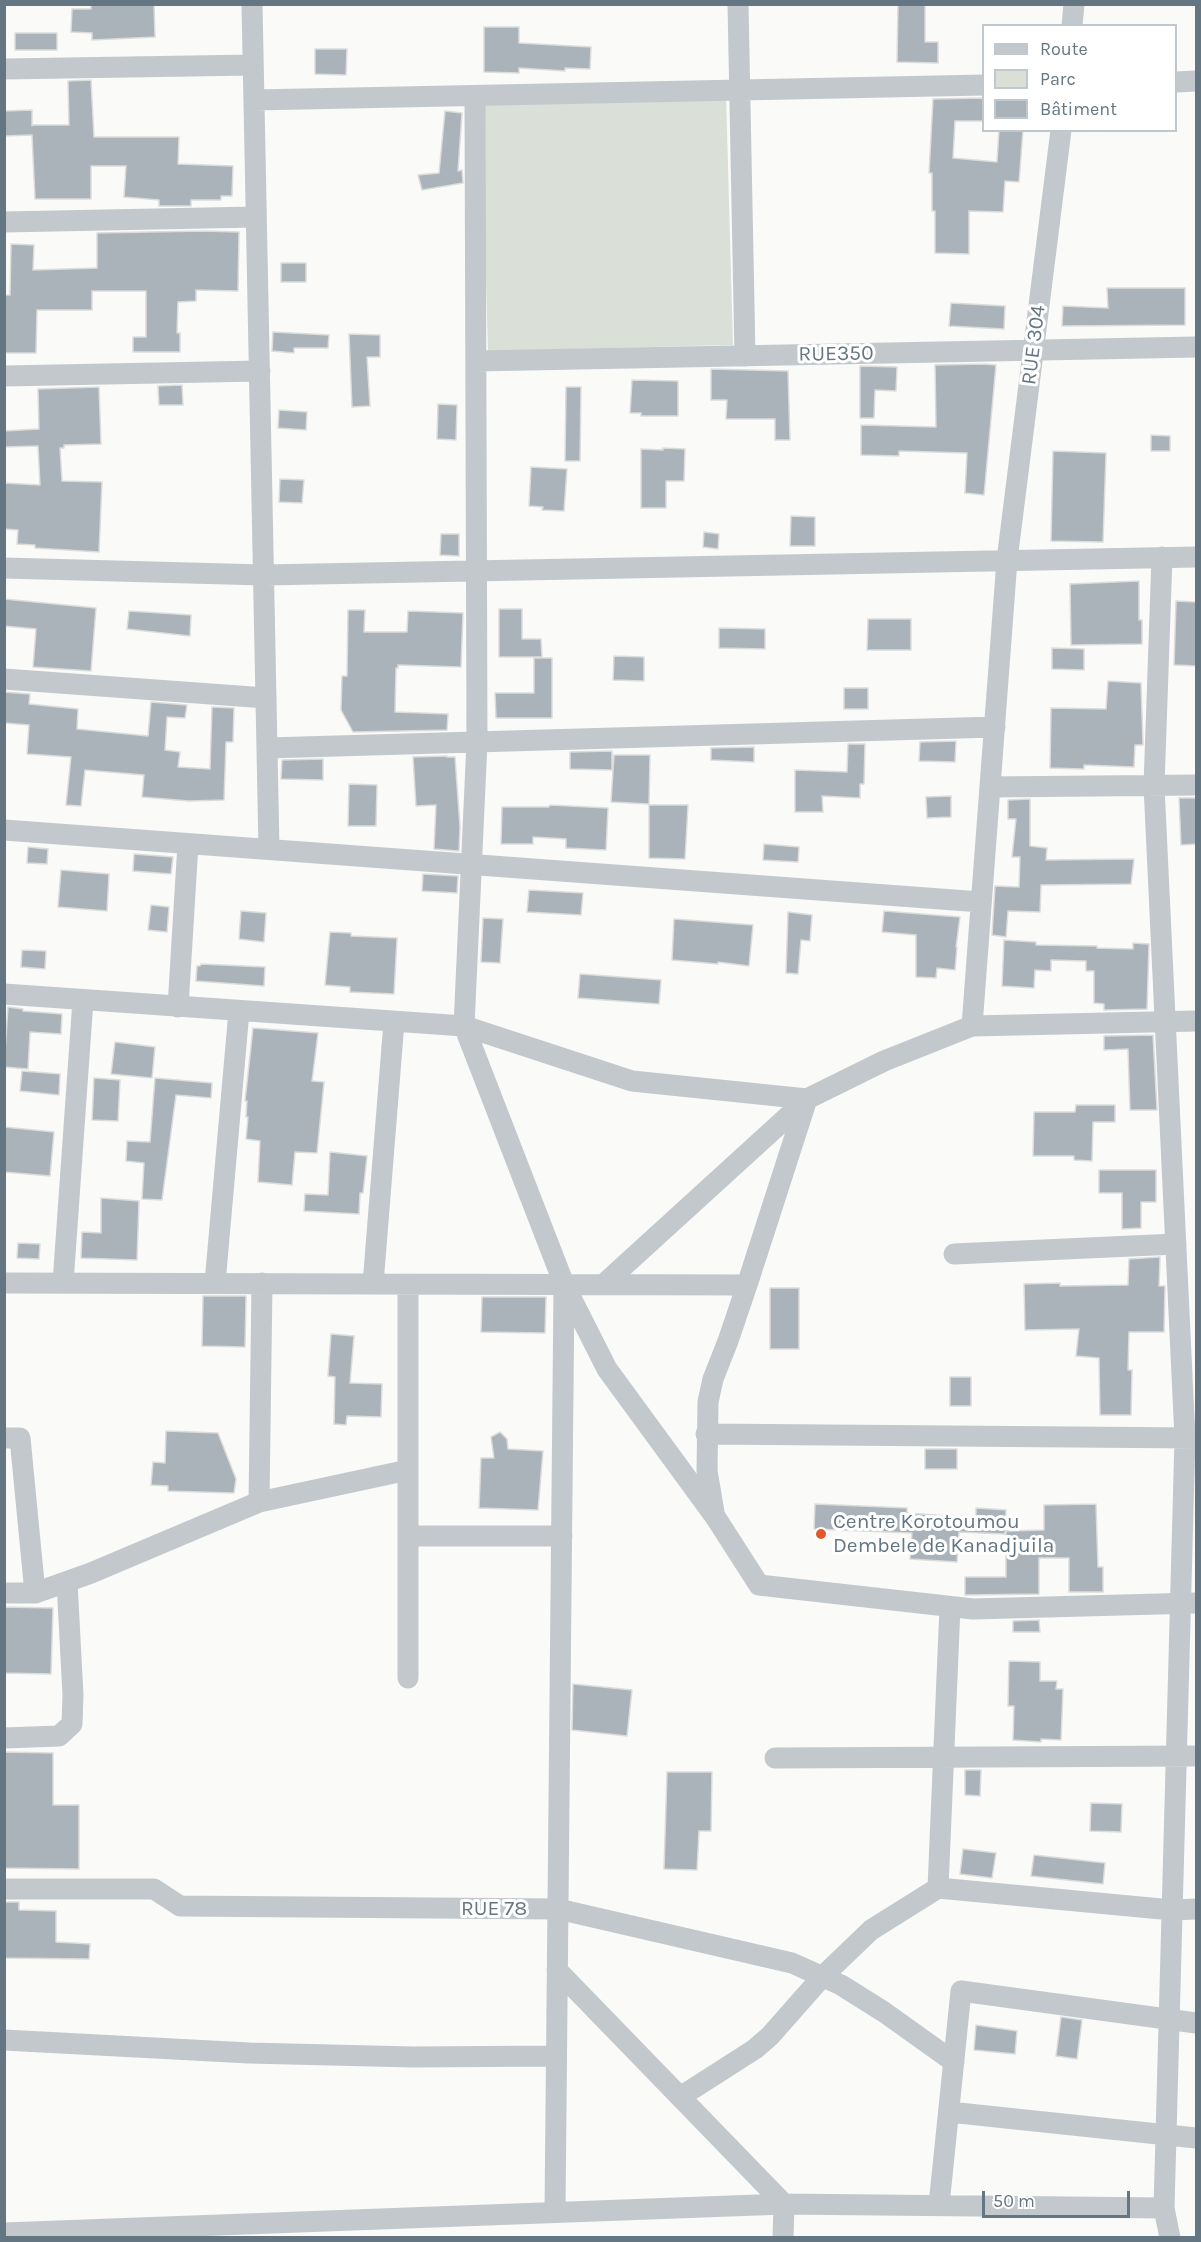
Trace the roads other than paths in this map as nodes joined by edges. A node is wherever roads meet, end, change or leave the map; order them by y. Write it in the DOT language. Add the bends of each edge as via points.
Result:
graph roads {
  1 [pos="252,4"];
  2 [pos="738,4"];
  3 [pos="1074,4"];
  4 [pos="1072,24"];
  5 [pos="253,64"];
  6 [pos="4,69"];
  7 [pos="1197,81"];
  8 [pos="1177,82"];
  9 [pos="982,86"];
  10 [pos="740,90"];
  11 [pos="475,96"];
  12 [pos="254,100"];
  13 [pos="1060,132"];
  14 [pos="256,217"];
  15 [pos="4,222"];
  16 [pos="1197,347"];
  17 [pos="1034,351"];
  18 [pos="745,356"];
  19 [pos="476,361"];
  20 [pos="260,371"];
  21 [pos="4,376"];
  22 [pos="1197,556"];
  23 [pos="1162,557"];
  24 [pos="1007,560"];
  25 [pos="4,568"];
  26 [pos="477,571"];
  27 [pos="264,575"];
  28 [pos="4,678"];
  29 [pos="266,698"];
  30 [pos="995,727"];
  31 [pos="477,742"];
  32 [pos="267,748"];
  33 [pos="1154,786"];
  34 [pos="1197,786"];
  35 [pos="990,787"];
  36 [pos="4,830"];
  37 [pos="188,844"];
  38 [pos="269,849"];
  39 [pos="472,865"];
  40 [pos="981,902"];
  41 [pos="4,994"];
  42 [pos="83,1000"];
  43 [pos="178,1007"];
  44 [pos="239,1011"];
  45 [pos="1197,1021"];
  46 [pos="394,1022"];
  47 [pos="1166,1022"];
  48 [pos="464,1026"];
  49 [pos="972,1026"];
  50 [pos="807,1099"];
  51 [pos="1176,1244"];
  52 [pos="954,1254"];
  53 [pos="4,1283"];
  54 [pos="63,1283"];
  55 [pos="215,1283"];
  56 [pos="262,1283"];
  57 [pos="373,1284"];
  58 [pos="408,1284"];
  59 [pos="564,1284"];
  60 [pos="604,1284"];
  61 [pos="747,1285"];
  62 [pos="706,1434"];
  63 [pos="4,1438"];
  64 [pos="1191,1438"];
  65 [pos="408,1470"];
  66 [pos="259,1502"];
  67 [pos="716,1518"];
  68 [pos="408,1536"];
  69 [pos="562,1536"];
  70 [pos="67,1582"];
  71 [pos="4,1593"];
  72 [pos="34,1593"];
  73 [pos="1189,1603"];
  74 [pos="950,1606"];
  75 [pos="408,1678"];
  76 [pos="4,1738"];
  77 [pos="1187,1756"];
  78 [pos="775,1758"];
  79 [pos="943,1758"];
  80 [pos="938,1888"];
  81 [pos="4,1889"];
  82 [pos="558,1909"];
  83 [pos="1197,1909"];
  84 [pos="1172,1910"];
  85 [pos="557,1971"];
  86 [pos="822,1977"];
  87 [pos="1169,2019"];
  88 [pos="1197,2023"];
  89 [pos="4,2040"];
  90 [pos="556,2056"];
  91 [pos="954,2062"];
  92 [pos="680,2097"];
  93 [pos="948,2112"];
  94 [pos="1167,2135"];
  95 [pos="1197,2138"];
  96 [pos="784,2204"];
  97 [pos="939,2205"];
  98 [pos="1164,2208"];
  99 [pos="555,2211"];
  100 [pos="246,2231"];
  101 [pos="4,2233"];
  102 [pos="783,2238"];
  103 [pos="1170,2238"];
  1 -- 5 [label="street"];
  2 -- 10 [label="street"];
  3 -- 4 [label="street"];
  5 -- 6 [label="street"];
  5 -- 12 [label="street"];
  7 -- 8 [label="street"];
  9 -- 10 [label="street"];
  10 -- 11 [label="street"];
  10 -- 18 [label="street"];
  11 -- 12 [label="street"];
  11 -- 19 [label="street"];
  12 -- 14 [label="street"];
  13 -- 17 [label="street, RUE 304"];
  14 -- 15 [label="street"];
  14 -- 20 [label="street"];
  16 -- 17 [label="street, RUE350"];
  17 -- 18 [label="street, RUE350"];
  17 -- 24 [label="street, RUE 304"];
  18 -- 19 [label="street, RUE350"];
  19 -- 26 [label="street"];
  20 -- 21 [label="street"];
  20 -- 27 [label="street"];
  22 -- 23 [label="street"];
  23 -- 24 [label="street"];
  23 -- 33 [label="street"];
  24 -- 26 [label="street"];
  24 -- 30 [label="street, RUE 304"];
  25 -- 27 [label="street"];
  26 -- 27 [label="street"];
  26 -- 31 [label="street"];
  27 -- 29 [label="street"];
  28 -- 29 [label="street"];
  29 -- 32 [label="street"];
  30 -- 31 [label="street"];
  30 -- 35 [label="street, RUE 304"];
  31 -- 32 [label="street"];
  31 -- 39 [label="street"];
  32 -- 38 [label="street"];
  33 -- 34 [label="street"];
  33 -- 35 [label="street"];
  33 -- 47 [label="street"];
  35 -- 40 [label="street, RUE 304"];
  36 -- 37 [label="street"];
  37 -- 38 [label="street"];
  37 -- 43 [label="street"];
  38 -- 39 [label="street"];
  39 -- 40 [label="street"];
  39 -- 48 [label="street"];
  40 -- 49 [label="street, RUE 304"];
  41 -- 42 [label="street"];
  42 -- 43 [label="street"];
  42 -- 54 [label="street"];
  43 -- 44 [label="street"];
  44 -- 46 [label="street"];
  44 -- 55 [label="street"];
  45 -- 47 [label="street"];
  46 -- 48 [label="street"];
  46 -- 57 [label="street"];
  47 -- 49 [label="street"];
  47 -- 51 [label="street"];
  48 -- 50 [label="street" via="632,1081"];
  48 -- 59 [label="street"];
  49 -- 50 [label="street" via="884,1061"];
  50 -- 60 [label="street"];
  50 -- 61 [label="street"];
  51 -- 52 [label="street"];
  51 -- 64 [label="street"];
  53 -- 54 [label="street"];
  54 -- 55 [label="street"];
  55 -- 56 [label="street"];
  56 -- 57 [label="street"];
  56 -- 66 [label="street"];
  57 -- 58 [label="street"];
  58 -- 59 [label="street"];
  58 -- 65 [label="street"];
  59 -- 60 [label="street"];
  59 -- 67 [label="street" via="607,1369"];
  59 -- 69 [label="street"];
  60 -- 61 [label="street"];
  61 -- 62 [label="street" via="713,1379"];
  62 -- 64 [label="street"];
  62 -- 67 [label="street" via="707,1471"];
  63 -- 72 [label="street" via="21,1438"];
  64 -- 73 [label="street"];
  65 -- 66 [label="street"];
  65 -- 68 [label="street"];
  66 -- 70 [label="street"];
  67 -- 74 [label="street" via="759,1585"];
  68 -- 69 [label="street"];
  68 -- 75 [label="street"];
  69 -- 82 [label="street"];
  70 -- 72 [label="street"];
  70 -- 76 [label="street" via="72,1724 59,1736"];
  71 -- 72 [label="street"];
  73 -- 74 [label="street" via="973,1609"];
  73 -- 77 [label="street"];
  74 -- 79 [label="street"];
  77 -- 79 [label="street"];
  77 -- 84 [label="street"];
  78 -- 79 [label="street"];
  79 -- 80 [label="street"];
  80 -- 84 [label="street"];
  80 -- 86 [label="street" via="871,1930"];
  81 -- 82 [label="street, RUE 78" via="154,1889 180,1906"];
  82 -- 85 [label="street"];
  82 -- 86 [label="street, RUE 78" via="792,1963"];
  83 -- 84 [label="street"];
  84 -- 87 [label="street"];
  85 -- 90 [label="street"];
  85 -- 92 [label="street"];
  86 -- 91 [label="street, RUE 78" via="884,2012"];
  86 -- 92 [label="street" via="755,2049"];
  87 -- 88 [label="street"];
  87 -- 91 [label="street" via="961,1991"];
  87 -- 94 [label="street"];
  89 -- 90 [label="street" via="249,2053"];
  90 -- 99 [label="street"];
  91 -- 93 [label="street"];
  92 -- 96 [label="street"];
  93 -- 94 [label="street"];
  93 -- 97 [label="street"];
  94 -- 95 [label="street"];
  94 -- 98 [label="street"];
  96 -- 97 [label="street"];
  96 -- 99 [label="street"];
  96 -- 102 [label="street"];
  97 -- 98 [label="street"];
  98 -- 103 [label="street"];
  99 -- 100 [label="street"];
  100 -- 101 [label="street"];
}
